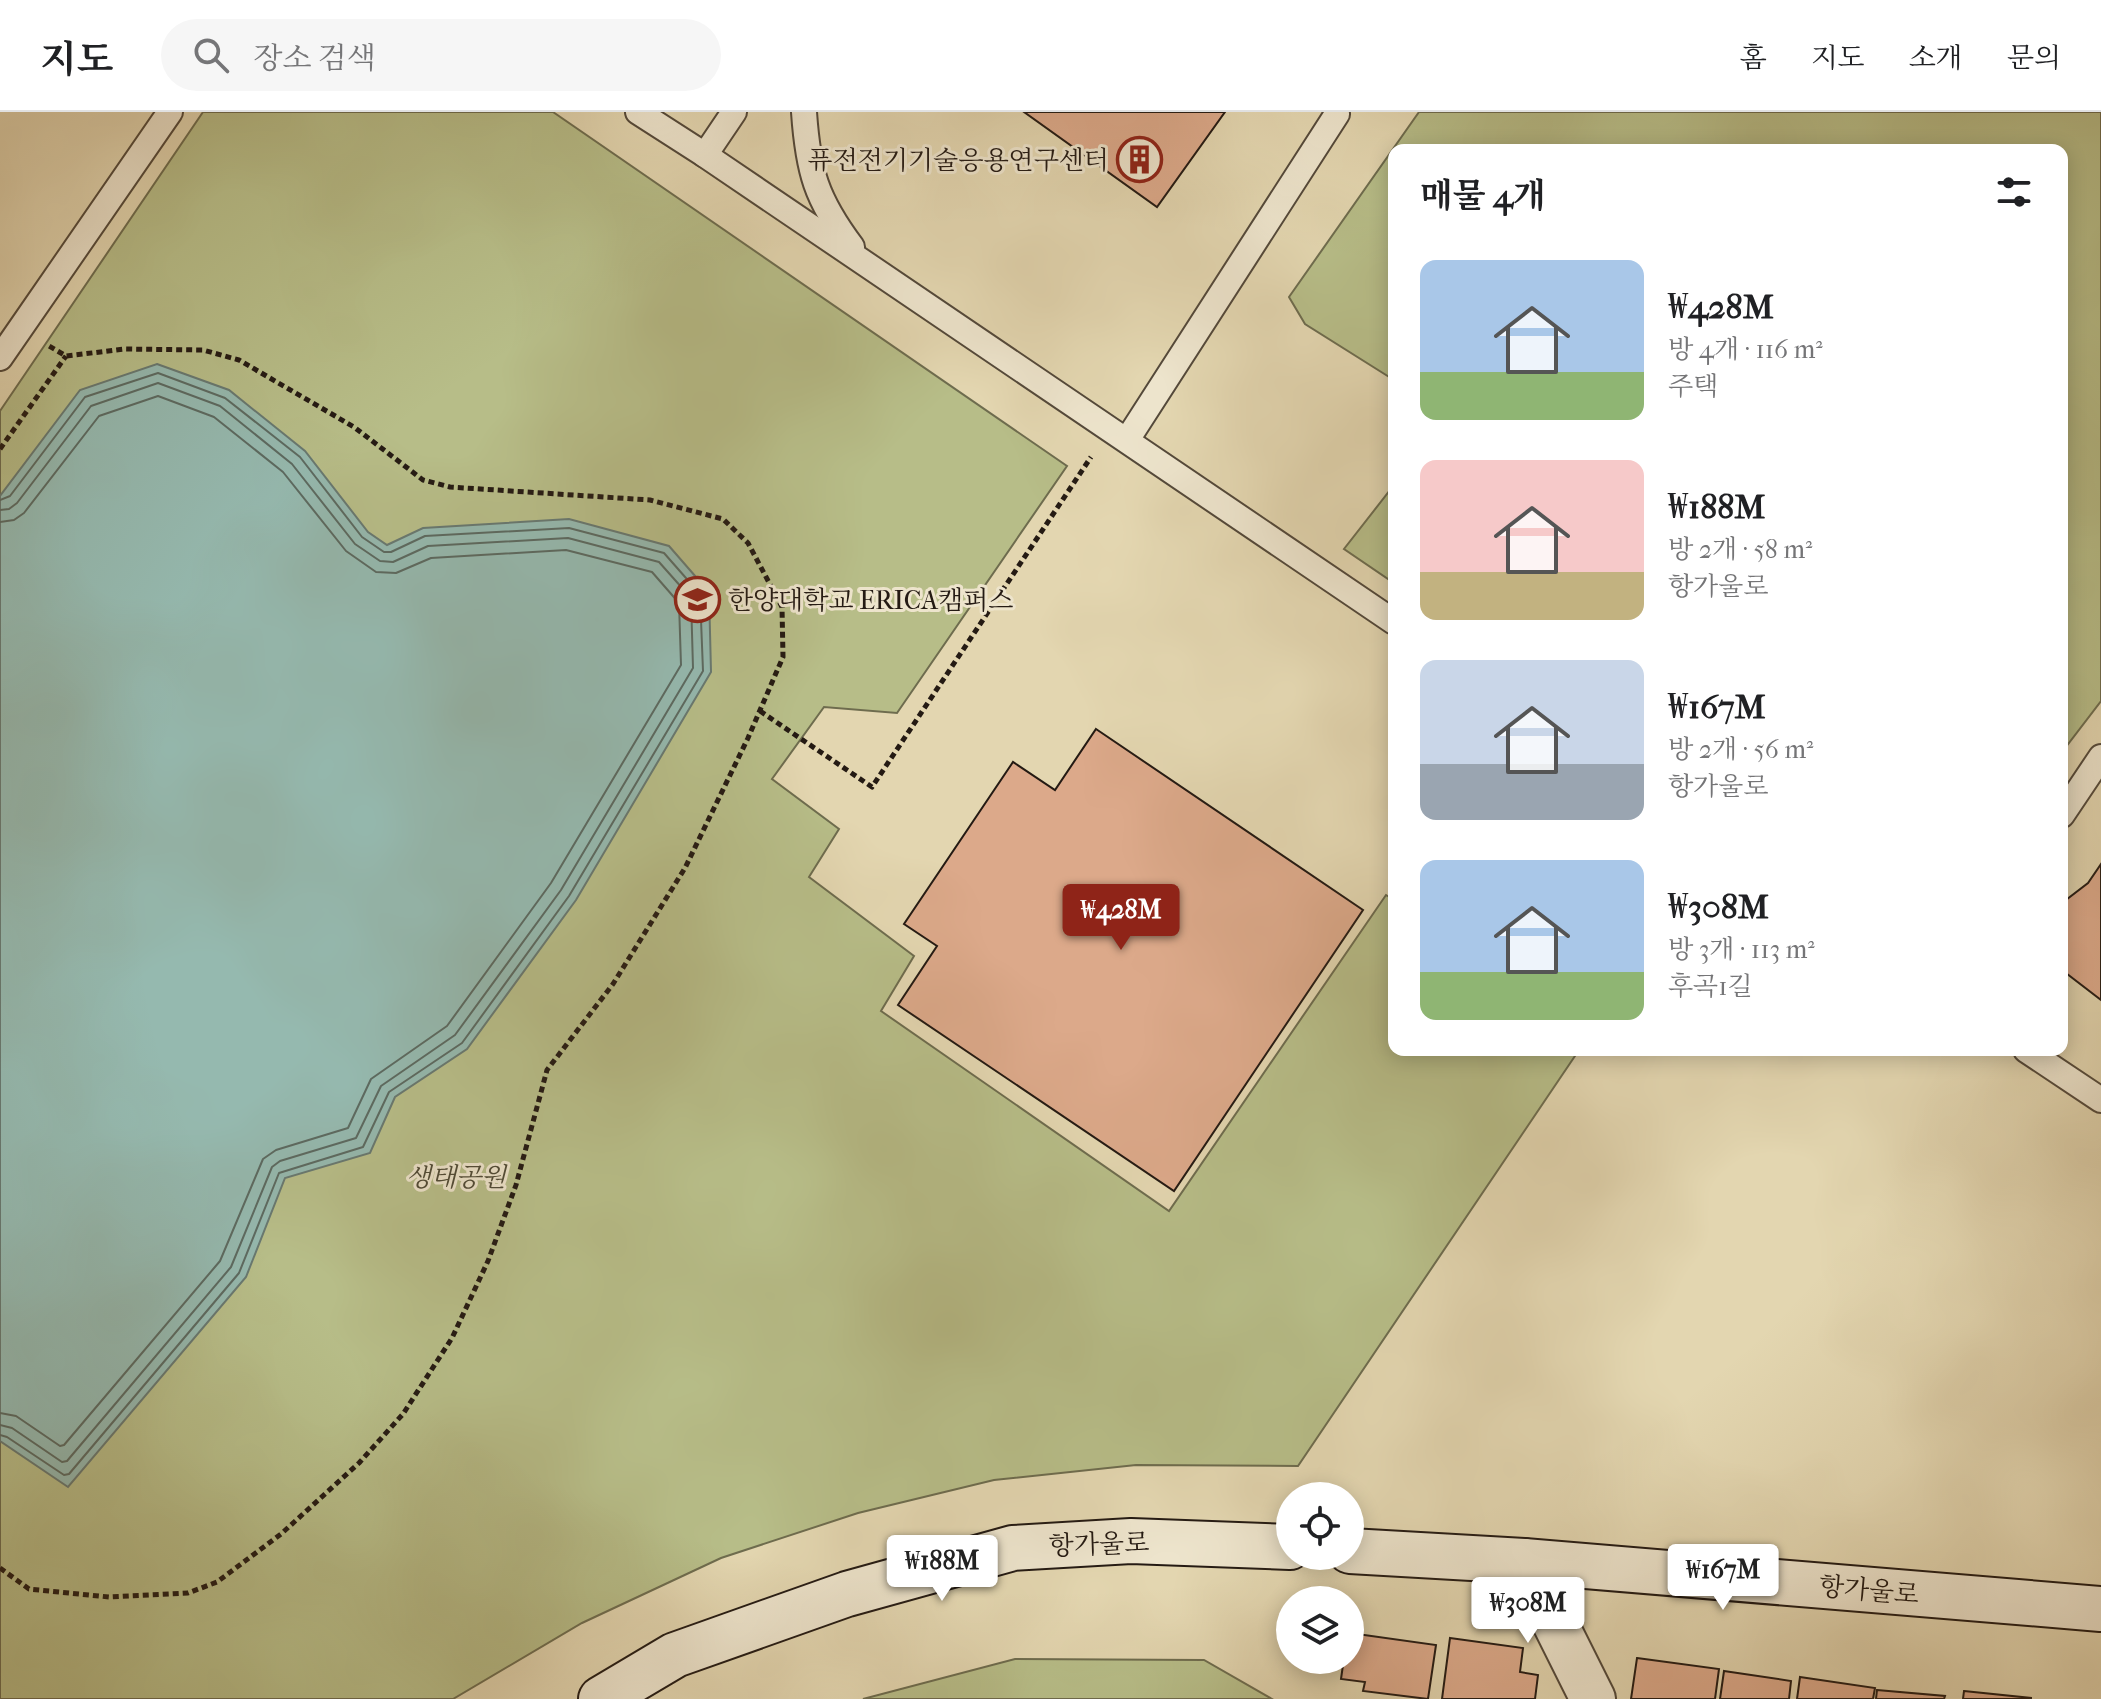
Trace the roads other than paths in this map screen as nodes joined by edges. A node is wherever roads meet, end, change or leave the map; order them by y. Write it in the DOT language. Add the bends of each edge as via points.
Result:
graph roads {
  1 [pos="170,112"];
  2 [pos="638,112"];
  3 [pos="734,112"];
  4 [pos="804,112"];
  5 [pos="1337,114"];
  6 [pos="705,155"];
  7 [pos="863,262"];
  8 [pos="0,358"];
  9 [pos="1118,435"];
  10 [pos="1388,618"];
  11 [pos="2101,757"];
  12 [pos="2068,806"];
  13 [pos="2035,1056"];
  14 [pos="2101,1100"];
  15 [pos="1276,1546"];
  16 [pos="1364,1552"];
  17 [pos="1524,1561"];
  18 [pos="2101,1609"];
  19 [pos="601,1699"];
  20 [pos="1593,1699"];
  1 -- 8 [label="lane"];
  2 -- 6 [label="lane"];
  3 -- 6 [label="lane"];
  4 -- 7 [label="lane" via="812,177 833,222"];
  5 -- 9 [label="lane"];
  6 -- 7 [label="lane"];
  7 -- 9 [label="lane"];
  9 -- 10 [label="lane"];
  11 -- 12 [label="lane"];
  13 -- 14 [label="lane"];
  15 -- 19 [label="main road, 항가울로" via="1131,1541 1013,1548 847,1594 675,1655"];
  16 -- 17 [label="main road, 항가울로"];
  17 -- 18 [label="main road, 항가울로"];
  17 -- 20 [label="main road"];
}
